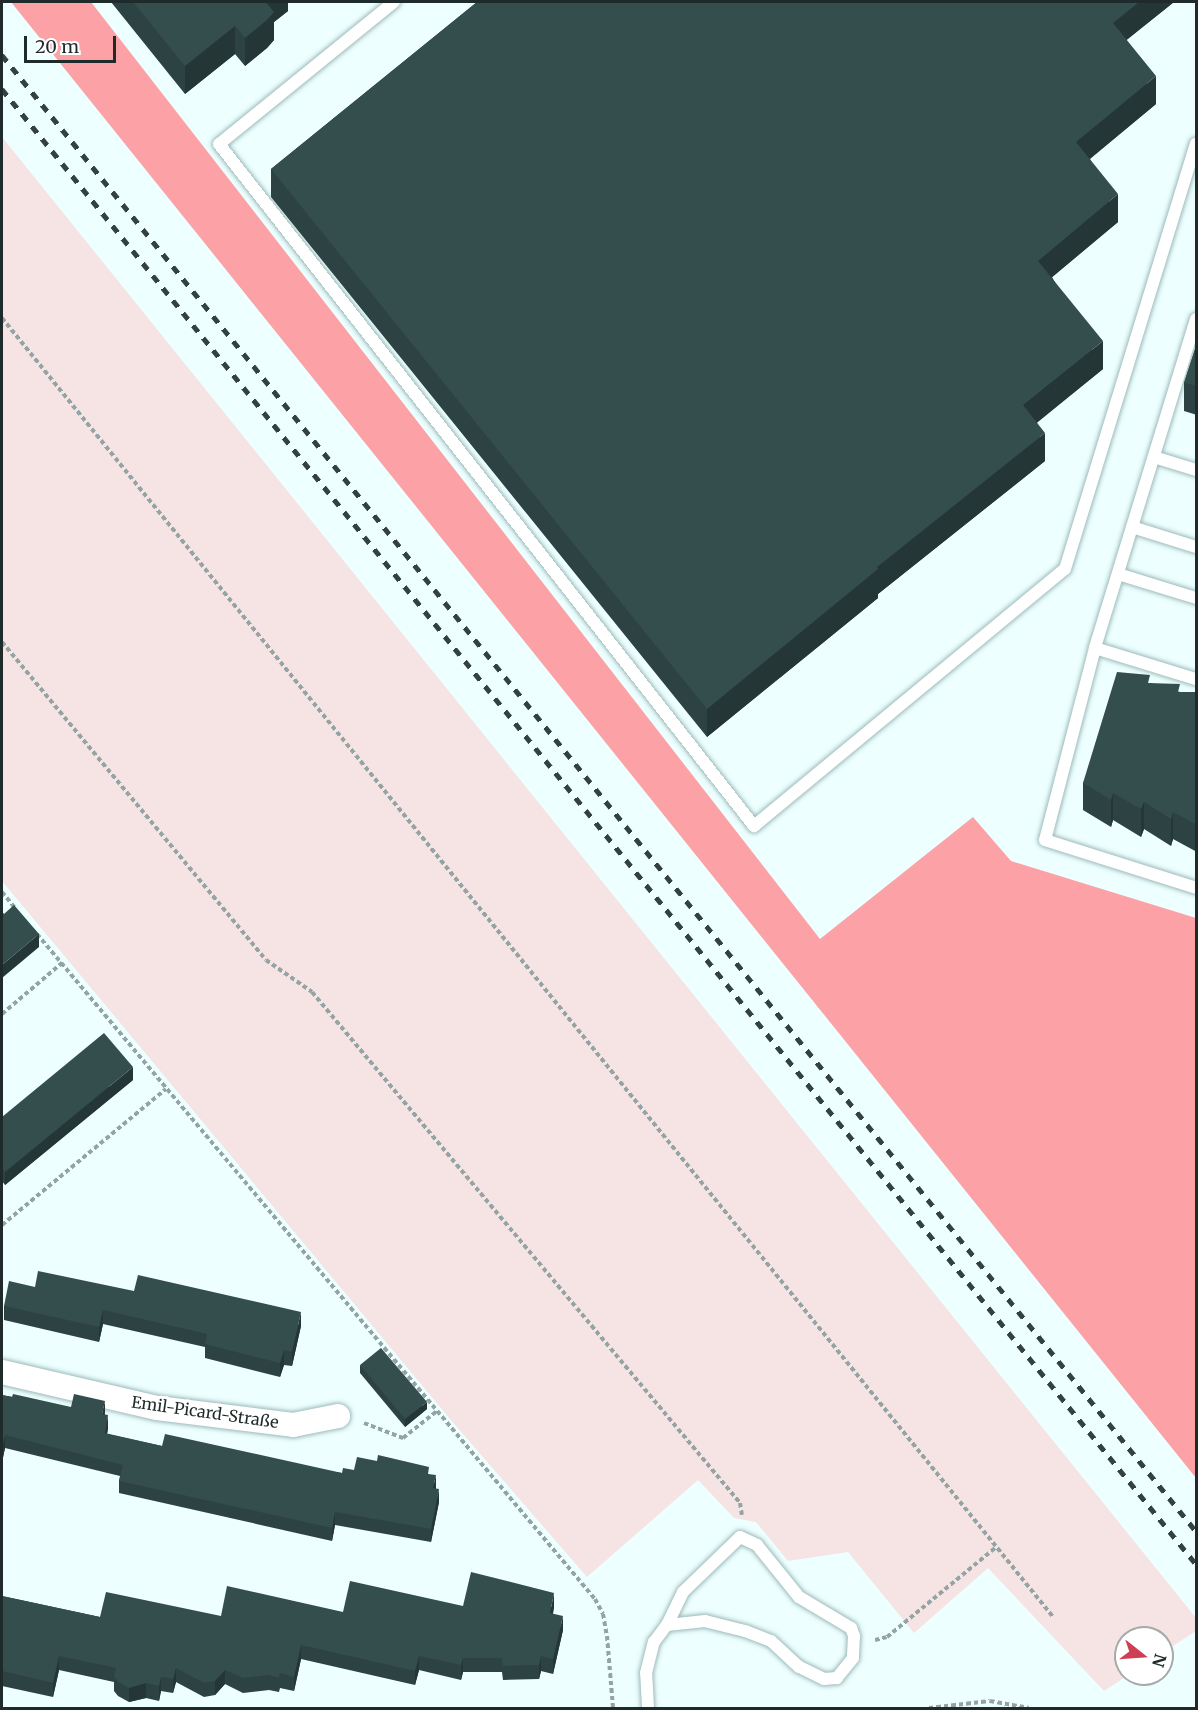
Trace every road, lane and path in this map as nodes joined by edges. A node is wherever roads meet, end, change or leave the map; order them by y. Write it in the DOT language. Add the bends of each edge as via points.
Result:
graph roads {
  1 [pos="394,2"];
  2 [pos="1197,144"];
  3 [pos="2,318"];
  4 [pos="1197,319"];
  5 [pos="1154,457"];
  6 [pos="1197,470"];
  7 [pos="1132,527"];
  8 [pos="1197,547"];
  9 [pos="1118,574"];
  10 [pos="1197,598"];
  11 [pos="2,642"];
  12 [pos="1095,648"];
  13 [pos="1197,679"];
  14 [pos="1197,888"];
  15 [pos="2,892"];
  16 [pos="17,910"];
  17 [pos="32,928"];
  18 [pos="62,963"];
  19 [pos="2,1014"];
  20 [pos="166,1089"];
  21 [pos="2,1225"];
  22 [pos="2,1372"];
  23 [pos="437,1411"];
  24 [pos="339,1416"];
  25 [pos="743,1520"];
  26 [pos="995,1548"];
  27 [pos="1053,1617"];
  28 [pos="667,1625"];
  29 [pos="854,1645"];
  30 [pos="614,1708"];
  31 [pos="648,1708"];
  32 [pos="929,1708"];
  33 [pos="1028,1708"];
  1 -- 2 [label="lane" via="219,144 754,826 1065,569"];
  3 -- 26 [label="path"];
  4 -- 5 [label="lane"];
  5 -- 6 [label="lane"];
  5 -- 7 [label="lane"];
  7 -- 8 [label="lane"];
  7 -- 9 [label="lane"];
  9 -- 10 [label="lane"];
  9 -- 12 [label="lane"];
  11 -- 25 [label="path" via="266,960 312,992 740,1503"];
  12 -- 13 [label="lane"];
  12 -- 14 [label="lane" via="1045,840"];
  15 -- 16 [label="path"];
  17 -- 18 [label="path"];
  18 -- 19 [label="path"];
  18 -- 20 [label="path"];
  20 -- 21 [label="path"];
  20 -- 23 [label="path"];
  22 -- 24 [label="street, Emil-Picard-Straße" via="157,1408 293,1425"];
  23 -- 24 [label="path" via="404,1438"];
  23 -- 30 [label="path" via="595,1599 607,1636"];
  26 -- 27 [label="path"];
  26 -- 29 [label="path" via="887,1638"];
  28 -- 29 [label="lane" via="705,1621 745,1631 771,1641 799,1667 824,1679 837,1678 853,1658"];
  28 -- 29 [label="lane" via="683,1592 740,1537 757,1545 799,1596 850,1628"];
  28 -- 31 [label="lane" via="654,1642 646,1672"];
  32 -- 33 [label="path" via="990,1701"];
}
